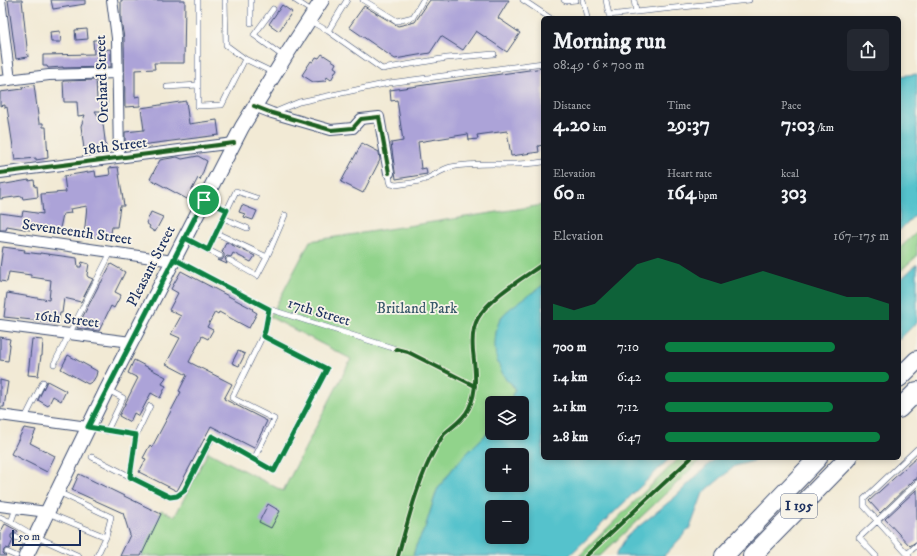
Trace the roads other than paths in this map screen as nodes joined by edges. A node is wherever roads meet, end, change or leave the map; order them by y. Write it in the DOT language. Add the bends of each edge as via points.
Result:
graph roads {
  1 [pos="0,0"];
  2 [pos="112,0"];
  3 [pos="198,0"];
  4 [pos="225,0"];
  5 [pos="251,0"];
  6 [pos="295,0"];
  7 [pos="322,0"];
  8 [pos="347,0"];
  9 [pos="363,0"];
  10 [pos="423,0"];
  11 [pos="523,0"];
  12 [pos="564,0"];
  13 [pos="576,0"];
  14 [pos="583,0"];
  15 [pos="606,0"];
  16 [pos="634,0"];
  17 [pos="749,0"];
  18 [pos="273,9"];
  19 [pos="636,12"];
  20 [pos="547,16"];
  21 [pos="587,16"];
  22 [pos="311,17"];
  23 [pos="251,23"];
  24 [pos="328,31"];
  25 [pos="494,54"];
  26 [pos="284,57"];
  27 [pos="244,59"];
  28 [pos="541,63"];
  29 [pos="118,73"];
  30 [pos="275,73"];
  31 [pos="5,80"];
  32 [pos="198,85"];
  33 [pos="167,87"];
  34 [pos="254,106"];
  35 [pos="272,113"];
  36 [pos="234,142"];
  37 [pos="119,157"];
  38 [pos="541,162"];
  39 [pos="0,173"];
  40 [pos="389,173"];
  41 [pos="256,198"];
  42 [pos="204,200"];
  43 [pos="227,210"];
  44 [pos="285,215"];
  45 [pos="223,218"];
  46 [pos="247,228"];
  47 [pos="216,233"];
  48 [pos="0,236"];
  49 [pos="185,238"];
  50 [pos="208,250"];
  51 [pos="111,252"];
  52 [pos="220,256"];
  53 [pos="267,257"];
  54 [pos="174,260"];
  55 [pos="229,260"];
  56 [pos="269,309"];
  57 [pos="0,325"];
  58 [pos="68,334"];
  59 [pos="263,336"];
  60 [pos="131,342"];
  61 [pos="396,348"];
  62 [pos="917,360"];
  63 [pos="54,364"];
  64 [pos="901,376"];
  65 [pos="43,382"];
  66 [pos="107,389"];
  67 [pos="917,391"];
  68 [pos="150,406"];
  69 [pos="901,407"];
  70 [pos="0,415"];
  71 [pos="25,418"];
  72 [pos="88,427"];
  73 [pos="107,431"];
  74 [pos="136,435"];
  75 [pos="917,449"];
  76 [pos="92,457"];
  77 [pos="254,459"];
  78 [pos="816,460"];
  79 [pos="846,460"];
  80 [pos="130,477"];
  81 [pos="917,483"];
  82 [pos="57,491"];
  83 [pos="2,506"];
  84 [pos="16,508"];
  85 [pos="769,509"];
  86 [pos="47,512"];
  87 [pos="0,517"];
  88 [pos="877,521"];
  89 [pos="11,522"];
  90 [pos="15,537"];
  91 [pos="106,537"];
  92 [pos="31,545"];
  93 [pos="917,545"];
  94 [pos="7,552"];
  95 [pos="908,555"];
  96 [pos="16,556"];
  97 [pos="79,556"];
  98 [pos="97,556"];
  99 [pos="715,556"];
  100 [pos="724,556"];
  101 [pos="752,556"];
  102 [pos="876,556"];
  1 -- 31 [label="street"];
  2 -- 29 [label="street, Orchard Street"];
  3 -- 32 [label="lane"];
  4 -- 27 [label="lane" via="226,45"];
  5 -- 23 [label="lane"];
  6 -- 22 [label="lane"];
  7 -- 22 [label="main road, Pleasant Street"];
  8 -- 24 [label="lane"];
  9 -- 10 [label="lane" via="397,21 413,17"];
  11 -- 20 [label="lane"];
  12 -- 13 [label="lane"];
  14 -- 21 [label="lane"];
  15 -- 19 [label="lane" via="608,15"];
  16 -- 19 [label="lane"];
  17 -- 19 [label="lane"];
  18 -- 26 [label="lane" via="254,35"];
  22 -- 24 [label="lane"];
  22 -- 26 [label="main road, Pleasant Street"];
  24 -- 25 [label="lane" via="382,69 446,58"];
  26 -- 30 [label="main road, Pleasant Street"];
  27 -- 30 [label="lane"];
  27 -- 32 [label="lane" via="222,105 198,106"];
  28 -- 35 [label="lane" via="389,83 299,102"];
  29 -- 31 [label="street" via="49,75"];
  29 -- 37 [label="street, Orchard Street"];
  30 -- 34 [label="main road, Pleasant Street"];
  32 -- 33 [label="lane"];
  34 -- 35 [label="street"];
  34 -- 36 [label="main road, Pleasant Street"];
  35 -- 40 [label="street" via="331,130 353,128 361,120 379,117"];
  36 -- 37 [label="street, 18th Street"];
  36 -- 42 [label="main road, Pleasant Street"];
  37 -- 39 [label="street, 18th Street"];
  38 -- 40 [label="lane" via="449,168 424,180 396,185 391,184"];
  41 -- 43 [label="lane" via="236,191"];
  42 -- 43 [label="lane"];
  42 -- 49 [label="main road, Pleasant Street"];
  43 -- 45 [label="lane"];
  44 -- 53 [label="lane"];
  45 -- 46 [label="lane"];
  45 -- 47 [label="lane"];
  47 -- 50 [label="lane"];
  47 -- 53 [label="lane"];
  48 -- 51 [label="street, Seventeenth Street"];
  49 -- 50 [label="lane"];
  49 -- 54 [label="main road, Pleasant Street"];
  50 -- 52 [label="lane"];
  51 -- 54 [label="street, Seventeenth Street"];
  51 -- 58 [label="lane"];
  53 -- 55 [label="lane" via="257,276"];
  54 -- 56 [label="lane, 17th Street"];
  54 -- 60 [label="main road, Pleasant Street"];
  56 -- 59 [label="lane"];
  56 -- 61 [label="lane, 17th Street"];
  57 -- 58 [label="street, 16th Street"];
  58 -- 60 [label="street, 16th Street"];
  58 -- 63 [label="lane"];
  59 -- 77 [label="lane" via="232,398 274,419"];
  59 -- 77 [label="lane" via="327,369 274,471"];
  60 -- 66 [label="main road, Pleasant Street"];
  62 -- 64 [label="highway"];
  65 -- 71 [label="lane"];
  66 -- 72 [label="main road, Pleasant Street"];
  66 -- 73 [label="lane" via="123,398"];
  67 -- 69 [label="highway"];
  68 -- 74 [label="lane"];
  70 -- 71 [label="street"];
  71 -- 72 [label="street"];
  72 -- 73 [label="lane"];
  72 -- 82 [label="main road, Pleasant Street"];
  73 -- 74 [label="lane"];
  74 -- 80 [label="lane"];
  75 -- 88 [label="lane" via="864,499 864,506"];
  76 -- 80 [label="lane"];
  77 -- 80 [label="lane" via="212,436 184,491 177,496 170,497"];
  78 -- 85 [label="highway, I 195"];
  79 -- 101 [label="highway, I 195"];
  81 -- 88 [label="lane"];
  82 -- 86 [label="main road, Pleasant Street"];
  82 -- 91 [label="lane" via="111,517"];
  83 -- 84 [label="street"];
  83 -- 87 [label="lane"];
  84 -- 86 [label="street"];
  84 -- 89 [label="lane"];
  85 -- 99 [label="highway"];
  85 -- 100 [label="highway, I 195"];
  86 -- 91 [label="lane"];
  86 -- 92 [label="main road, Pleasant Street"];
  87 -- 89 [label="lane"];
  88 -- 95 [label="lane"];
  88 -- 102 [label="lane" via="859,538"];
  89 -- 92 [label="lane"];
  90 -- 92 [label="lane"];
  91 -- 98 [label="lane"];
  92 -- 97 [label="lane"];
  93 -- 95 [label="lane"];
  94 -- 96 [label="lane"];
}
